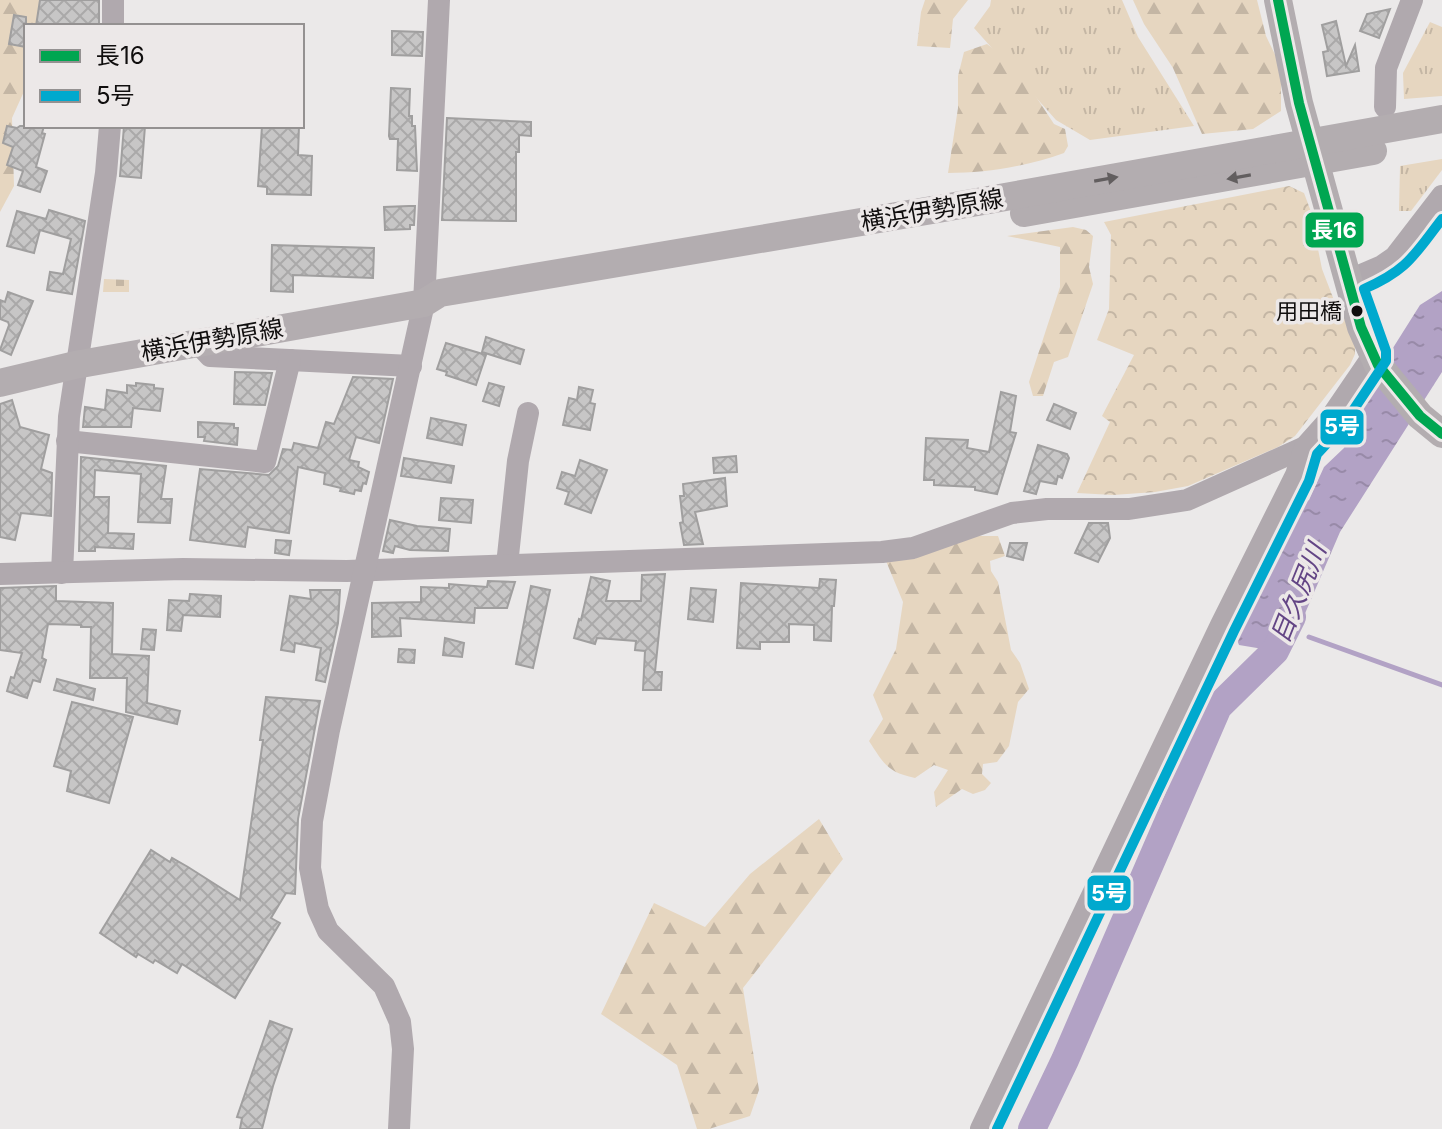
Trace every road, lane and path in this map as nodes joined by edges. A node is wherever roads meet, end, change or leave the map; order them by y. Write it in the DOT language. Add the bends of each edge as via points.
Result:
graph roads {
  1 [pos="113,0"];
  2 [pos="439,0"];
  3 [pos="1278,0"];
  4 [pos="1412,0"];
  5 [pos="113,24"];
  6 [pos="1385,107"];
  7 [pos="1442,119"];
  8 [pos="110,128"];
  9 [pos="1442,138"];
  10 [pos="1312,152"];
  11 [pos="1442,196"];
  12 [pos="1347,281"];
  13 [pos="424,303"];
  14 [pos="198,343"];
  15 [pos="1374,357"];
  16 [pos="290,360"];
  17 [pos="75,365"];
  18 [pos="411,366"];
  19 [pos="0,383"];
  20 [pos="528,413"];
  21 [pos="1431,425"];
  22 [pos="67,441"];
  23 [pos="1305,447"];
  24 [pos="507,565"];
  25 [pos="363,570"];
  26 [pos="62,573"];
  27 [pos="0,574"];
  28 [pos="399,1129"];
  29 [pos="981,1129"];
  1 -- 5 [label="street"];
  2 -- 13 [label="street"];
  3 -- 10 [label="main road"];
  4 -- 6 [label="street" via="1386,68"];
  7 -- 10 [label="main road, 横浜伊勢原線"];
  8 -- 17 [label="street"];
  9 -- 10 [label="main road, 横浜伊勢原線"];
  10 -- 12 [label="main road"];
  10 -- 13 [label="main road, 横浜伊勢原線" via="440,293"];
  11 -- 12 [label="street" via="1395,257"];
  12 -- 15 [label="main road"];
  13 -- 14 [label="main road, 横浜伊勢原線"];
  13 -- 18 [label="street"];
  14 -- 16 [label="street" via="210,356"];
  14 -- 17 [label="main road, 横浜伊勢原線"];
  15 -- 21 [label="main road"];
  15 -- 23 [label="street"];
  16 -- 18 [label="street"];
  16 -- 22 [label="street" via="265,462"];
  17 -- 19 [label="main road, 横浜伊勢原線"];
  17 -- 22 [label="street"];
  18 -- 25 [label="street"];
  20 -- 24 [label="street"];
  22 -- 26 [label="street"];
  23 -- 24 [label="street" via="1187,500 1129,509 1012,513 913,548"];
  23 -- 29 [label="street"];
  24 -- 25 [label="street"];
  25 -- 26 [label="street"];
  25 -- 28 [label="street" via="312,821 310,868 328,931 384,986 400,1022"];
  26 -- 27 [label="street"];
}
